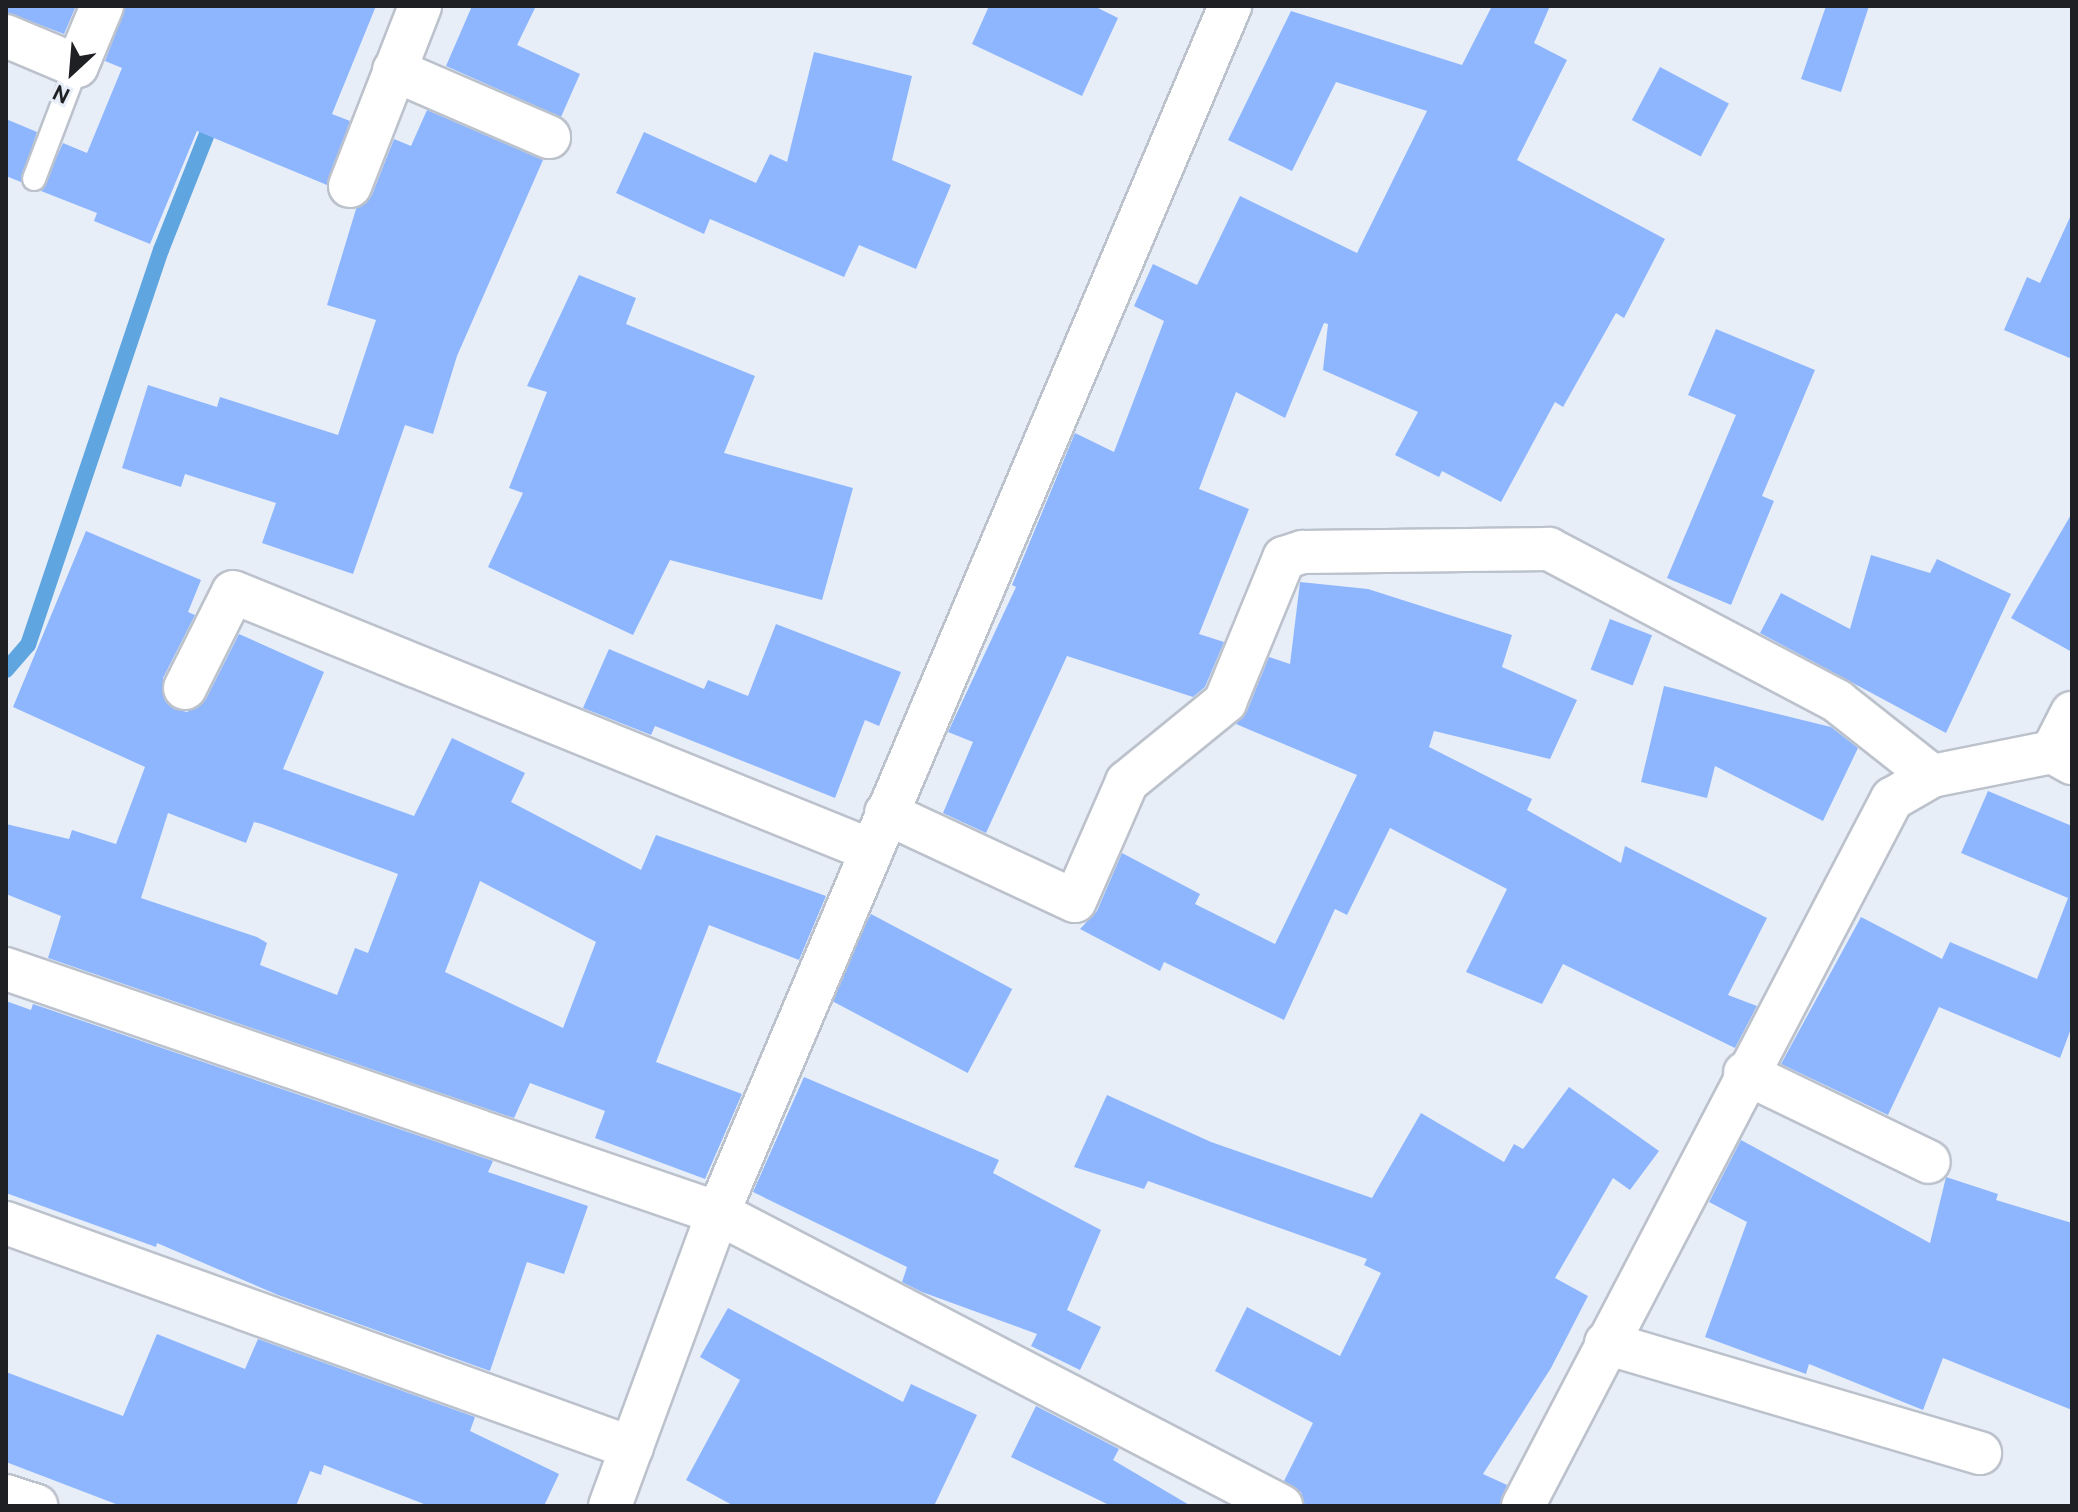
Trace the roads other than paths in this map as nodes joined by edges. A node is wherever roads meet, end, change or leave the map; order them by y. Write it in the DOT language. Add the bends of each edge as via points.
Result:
graph roads {
  1 [pos="102,6"];
  2 [pos="420,6"];
  3 [pos="1230,6"];
  4 [pos="6,36"];
  5 [pos="77,66"];
  6 [pos="394,70"];
  7 [pos="549,137"];
  8 [pos="34,179"];
  9 [pos="350,186"];
  10 [pos="185,688"];
  11 [pos="2072,713"];
  12 [pos="2062,758"];
  13 [pos="1932,776"];
  14 [pos="878,831"];
  15 [pos="6,969"];
  16 [pos="1745,1073"];
  17 [pos="1929,1162"];
  18 [pos="718,1213"];
  19 [pos="6,1223"];
  20 [pos="1606,1343"];
  21 [pos="632,1448"];
  22 [pos="1980,1453"];
  23 [pos="6,1496"];
  24 [pos="36,1506"];
  25 [pos="610,1506"];
  26 [pos="1281,1506"];
  27 [pos="1523,1506"];
  1 -- 5 [label="street"];
  2 -- 6 [label="street"];
  3 -- 14 [label="street"];
  4 -- 5 [label="street"];
  5 -- 8 [label="lane"];
  6 -- 7 [label="street"];
  6 -- 9 [label="street"];
  10 -- 14 [label="street" via="233,592"];
  11 -- 12 [label="street"];
  12 -- 13 [label="street"];
  13 -- 14 [label="street" via="1837,701 1549,549 1303,552 1284,558 1225,702 1127,782 1075,901"];
  13 -- 16 [label="street" via="1892,799"];
  14 -- 18 [label="street"];
  15 -- 18 [label="street"];
  16 -- 17 [label="street"];
  16 -- 20 [label="street"];
  18 -- 21 [label="street"];
  18 -- 26 [label="street"];
  19 -- 21 [label="street"];
  20 -- 22 [label="street"];
  20 -- 27 [label="street"];
  21 -- 25 [label="street"];
  23 -- 24 [label="street"];
}
